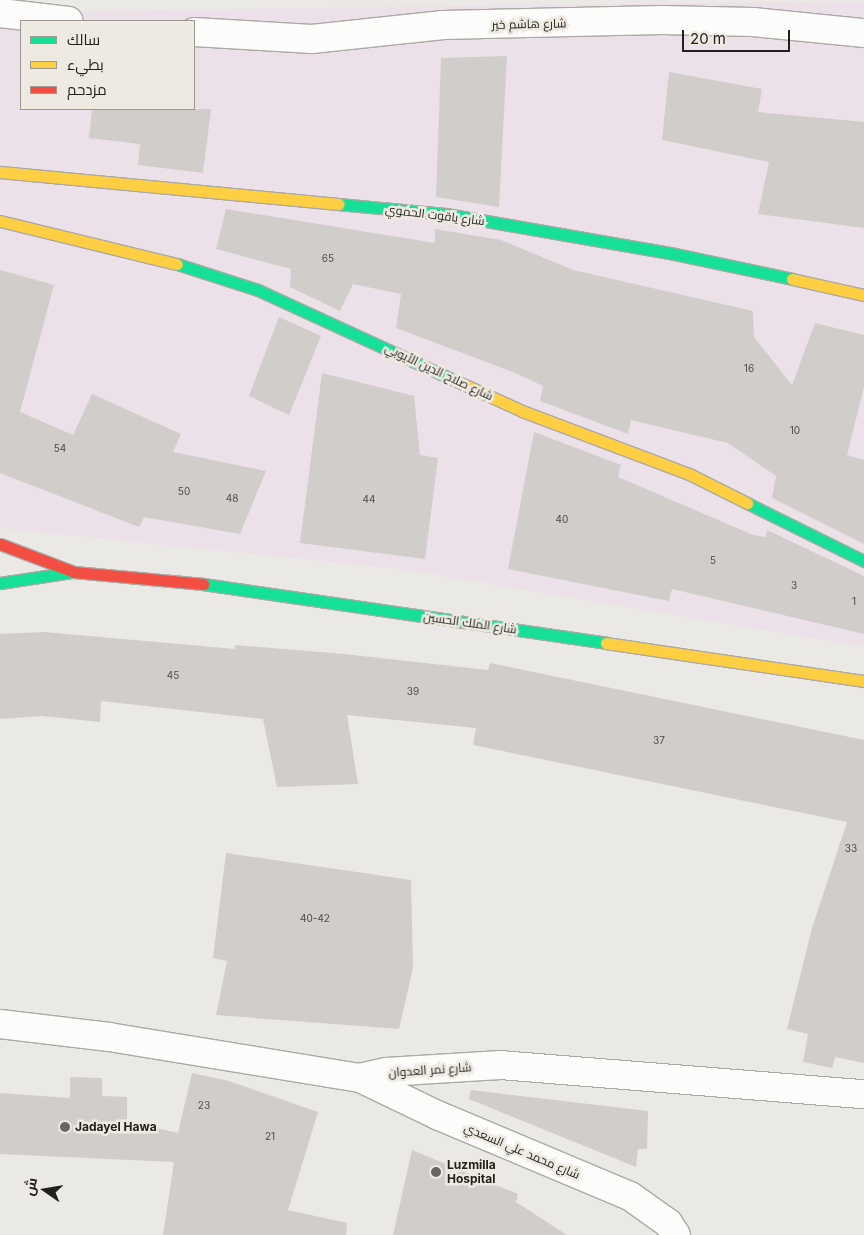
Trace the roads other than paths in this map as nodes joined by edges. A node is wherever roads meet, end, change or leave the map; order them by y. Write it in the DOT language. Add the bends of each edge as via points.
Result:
graph roads {
  1 [pos="0,12"];
  2 [pos="61,20"];
  3 [pos="195,32"];
  4 [pos="864,33"];
  5 [pos="0,172"];
  6 [pos="0,221"];
  7 [pos="864,295"];
  8 [pos="0,544"];
  9 [pos="864,561"];
  10 [pos="74,572"];
  11 [pos="0,583"];
  12 [pos="864,681"];
  13 [pos="0,1024"];
  14 [pos="360,1078"];
  15 [pos="864,1094"];
  16 [pos="676,1235"];
  1 -- 2 [label="street"];
  3 -- 4 [label="street, شارع هاشم خير" via="312,39 442,25 671,20 753,22"];
  5 -- 7 [label="street, شارع ياقوت الحموي" via="446,214 670,253"];
  6 -- 9 [label="street, شارع صلاح الدين الأيوبي" via="201,270 258,290 522,411 691,475"];
  8 -- 10 [label="street, شارع الملك الحسين"];
  10 -- 11 [label="street, شارع الملك الحسين"];
  10 -- 12 [label="street, شارع الملك الحسين" via="225,586"];
  13 -- 14 [label="street, شارع نمر العدوان" via="109,1037"];
  14 -- 15 [label="street, شارع نمر العدوان" via="386,1072 500,1066"];
  14 -- 16 [label="street, شارع محمد علي السعدي" via="437,1115 630,1196 668,1223"];
}
